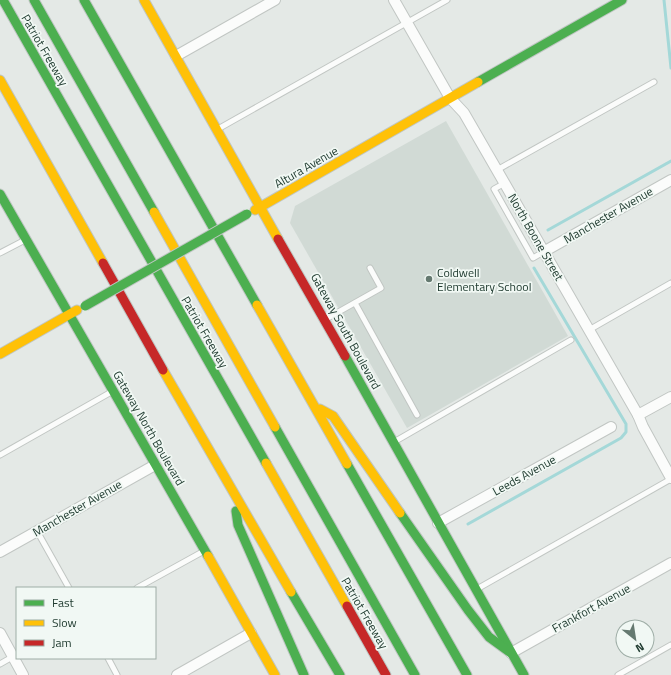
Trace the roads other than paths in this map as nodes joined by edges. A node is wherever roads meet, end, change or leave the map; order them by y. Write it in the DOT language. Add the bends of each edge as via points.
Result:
graph roads {
  1 [pos="3,0"];
  2 [pos="34,0"];
  3 [pos="84,0"];
  4 [pos="144,0"];
  5 [pos="275,0"];
  6 [pos="394,0"];
  7 [pos="447,0"];
  8 [pos="622,0"];
  9 [pos="407,22"];
  10 [pos="176,56"];
  11 [pos="0,80"];
  12 [pos="654,82"];
  13 [pos="450,98"];
  14 [pos="218,129"];
  15 [pos="497,170"];
  16 [pos="671,180"];
  17 [pos="0,194"];
  18 [pos="262,206"];
  19 [pos="25,239"];
  20 [pos="545,251"];
  21 [pos="0,253"];
  22 [pos="370,268"];
  23 [pos="671,283"];
  24 [pos="355,302"];
  25 [pos="70,314"];
  26 [pos="326,319"];
  27 [pos="589,330"];
  28 [pos="571,340"];
  29 [pos="0,354"];
  30 [pos="113,391"];
  31 [pos="671,397"];
  32 [pos="313,405"];
  33 [pos="417,414"];
  34 [pos="638,415"];
  35 [pos="610,427"];
  36 [pos="393,443"];
  37 [pos="0,456"];
  38 [pos="155,464"];
  39 [pos="671,479"];
  40 [pos="232,493"];
  41 [pos="438,523"];
  42 [pos="37,531"];
  43 [pos="205,550"];
  44 [pos="0,552"];
  45 [pos="671,563"];
  46 [pos="68,587"];
  47 [pos="139,587"];
  48 [pos="476,590"];
  49 [pos="251,632"];
  50 [pos="0,633"];
  51 [pos="671,645"];
  52 [pos="512,653"];
  53 [pos="15,655"];
  54 [pos="17,659"];
  55 [pos="109,659"];
  56 [pos="0,664"];
  57 [pos="23,675"];
  58 [pos="117,675"];
  59 [pos="177,675"];
  60 [pos="275,675"];
  61 [pos="304,675"];
  62 [pos="340,675"];
  63 [pos="386,675"];
  64 [pos="415,675"];
  65 [pos="467,675"];
  66 [pos="524,675"];
  67 [pos="618,675"];
  1 -- 63 [label="main road, Patriot Freeway"];
  2 -- 64 [label="main road, Patriot Freeway"];
  3 -- 32 [label="main road"];
  4 -- 10 [label="main road, Gateway South Boulevard"];
  5 -- 10 [label="street"];
  6 -- 9 [label="street, North Boone Street"];
  7 -- 9 [label="lane"];
  8 -- 13 [label="main road, Altura Avenue"];
  9 -- 13 [label="street, North Boone Street"];
  9 -- 14 [label="lane"];
  10 -- 14 [label="main road, Gateway South Boulevard"];
  11 -- 40 [label="main road"];
  12 -- 15 [label="lane"];
  13 -- 15 [label="street, North Boone Street" via="464,113"];
  13 -- 18 [label="main road, Altura Avenue"];
  14 -- 18 [label="main road, Gateway South Boulevard"];
  15 -- 20 [label="street, North Boone Street"];
  16 -- 20 [label="street, Manchester Avenue"];
  17 -- 19 [label="main road, Gateway North Boulevard"];
  18 -- 25 [label="main road, Altura Avenue, bridge"];
  18 -- 26 [label="main road, Gateway South Boulevard"];
  19 -- 21 [label="lane"];
  19 -- 25 [label="main road, Gateway North Boulevard"];
  20 -- 27 [label="street, North Boone Street"];
  22 -- 24 [label="lane" via="381,288"];
  23 -- 27 [label="lane"];
  24 -- 26 [label="lane"];
  24 -- 33 [label="lane"];
  25 -- 29 [label="main road, Altura Avenue"];
  25 -- 30 [label="main road, Gateway North Boulevard"];
  26 -- 36 [label="main road, Gateway South Boulevard"];
  27 -- 34 [label="street, North Boone Street"];
  28 -- 36 [label="lane"];
  30 -- 37 [label="lane"];
  30 -- 38 [label="main road, Gateway North Boulevard"];
  31 -- 34 [label="street"];
  32 -- 52 [label="main road" via="333,416 468,610 489,637"];
  32 -- 65 [label="main road"];
  34 -- 39 [label="street, North Boone Street"];
  35 -- 41 [label="street, Leeds Avenue"];
  36 -- 41 [label="main road, Gateway South Boulevard"];
  38 -- 42 [label="street, Manchester Avenue"];
  38 -- 43 [label="main road, Gateway North Boulevard"];
  39 -- 48 [label="lane"];
  40 -- 61 [label="main road" via="238,525"];
  40 -- 62 [label="main road"];
  41 -- 48 [label="main road, Gateway South Boulevard"];
  42 -- 44 [label="street, Manchester Avenue"];
  42 -- 46 [label="lane"];
  43 -- 47 [label="lane"];
  43 -- 49 [label="main road, Gateway North Boulevard"];
  45 -- 52 [label="street, Frankfort Avenue"];
  48 -- 52 [label="main road, Gateway South Boulevard"];
  49 -- 59 [label="street"];
  49 -- 60 [label="main road, Gateway North Boulevard"];
  50 -- 53 [label="street"];
  51 -- 67 [label="lane"];
  52 -- 66 [label="main road, Gateway South Boulevard"];
  53 -- 56 [label="lane"];
  54 -- 57 [label="street"];
  55 -- 58 [label="lane"];
}
